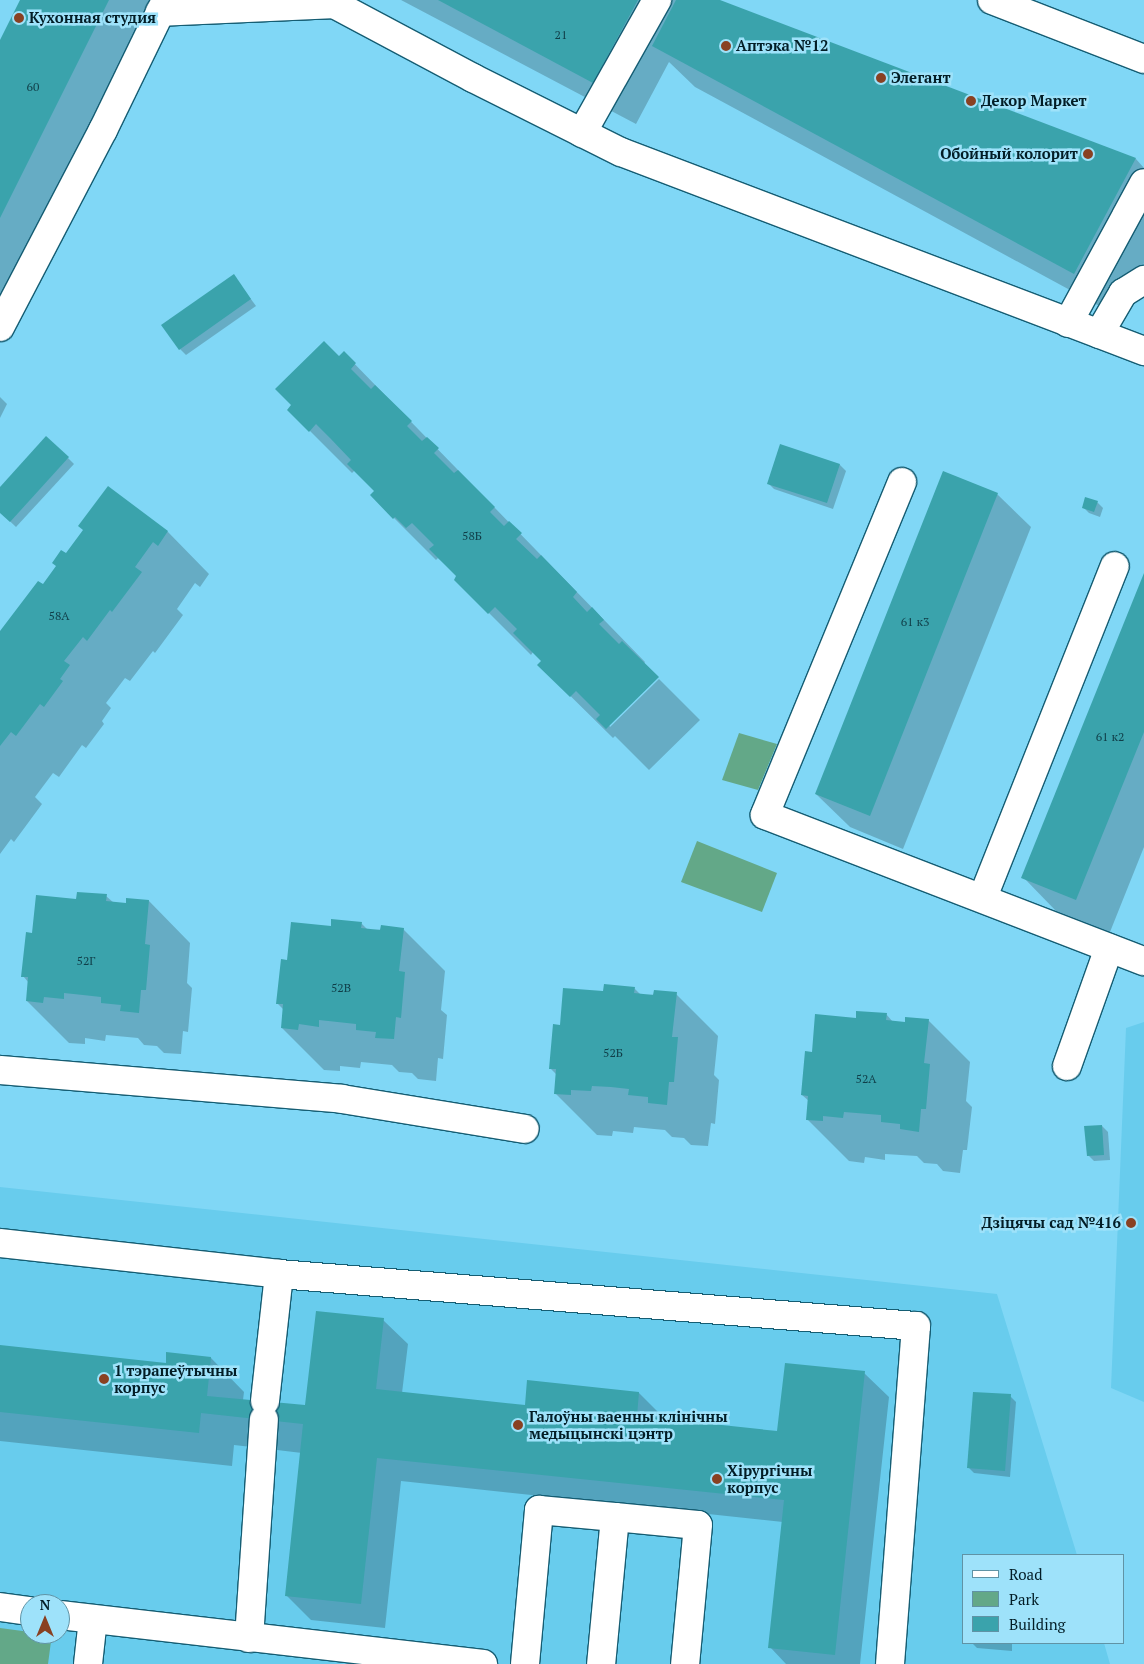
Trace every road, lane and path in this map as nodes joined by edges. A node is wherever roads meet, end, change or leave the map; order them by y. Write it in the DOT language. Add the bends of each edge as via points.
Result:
graph roads {
  1 [pos="657,0"];
  2 [pos="992,0"];
  3 [pos="200,5"];
  4 [pos="163,6"];
  5 [pos="1144,59"];
  6 [pos="582,133"];
  7 [pos="1144,183"];
  8 [pos="1144,280"];
  9 [pos="1068,323"];
  10 [pos="0,327"];
  11 [pos="1099,334"];
  12 [pos="1144,351"];
  13 [pos="902,482"];
  14 [pos="1115,566"];
  15 [pos="983,897"];
  16 [pos="1109,948"];
  17 [pos="1144,961"];
  18 [pos="1067,1066"];
  19 [pos="0,1070"];
  20 [pos="525,1129"];
  21 [pos="0,1243"];
  22 [pos="279,1274"];
  23 [pos="615,1517"];
  24 [pos="0,1607"];
  25 [pos="20,1610"];
  26 [pos="70,1616"];
  27 [pos="94,1619"];
  28 [pos="249,1638"];
  29 [pos="88,1664"];
  30 [pos="483,1664"];
  31 [pos="525,1664"];
  32 [pos="601,1664"];
  33 [pos="685,1664"];
  34 [pos="890,1664"];
  1 -- 6 [label="main road"];
  2 -- 5 [label="main road"];
  3 -- 4 [label="main road"];
  3 -- 6 [label="main road" via="334,4"];
  4 -- 10 [label="main road" via="103,130"];
  6 -- 9 [label="main road" via="621,152"];
  7 -- 9 [label="main road"];
  8 -- 11 [label="main road" via="1123,293"];
  9 -- 11 [label="main road"];
  11 -- 12 [label="main road"];
  13 -- 15 [label="main road" via="765,815"];
  14 -- 15 [label="main road"];
  15 -- 16 [label="main road"];
  16 -- 17 [label="main road"];
  16 -- 18 [label="main road"];
  19 -- 20 [label="main road" via="342,1099"];
  21 -- 22 [label="main road"];
  22 -- 28 [label="main road" via="265,1410"];
  22 -- 34 [label="main road" via="916,1326"];
  23 -- 31 [label="main road" via="539,1510"];
  23 -- 32 [label="main road"];
  23 -- 33 [label="main road" via="698,1525"];
  24 -- 25 [label="main road"];
  26 -- 27 [label="main road"];
  27 -- 28 [label="main road"];
  27 -- 29 [label="main road"];
  28 -- 30 [label="main road"];
}
